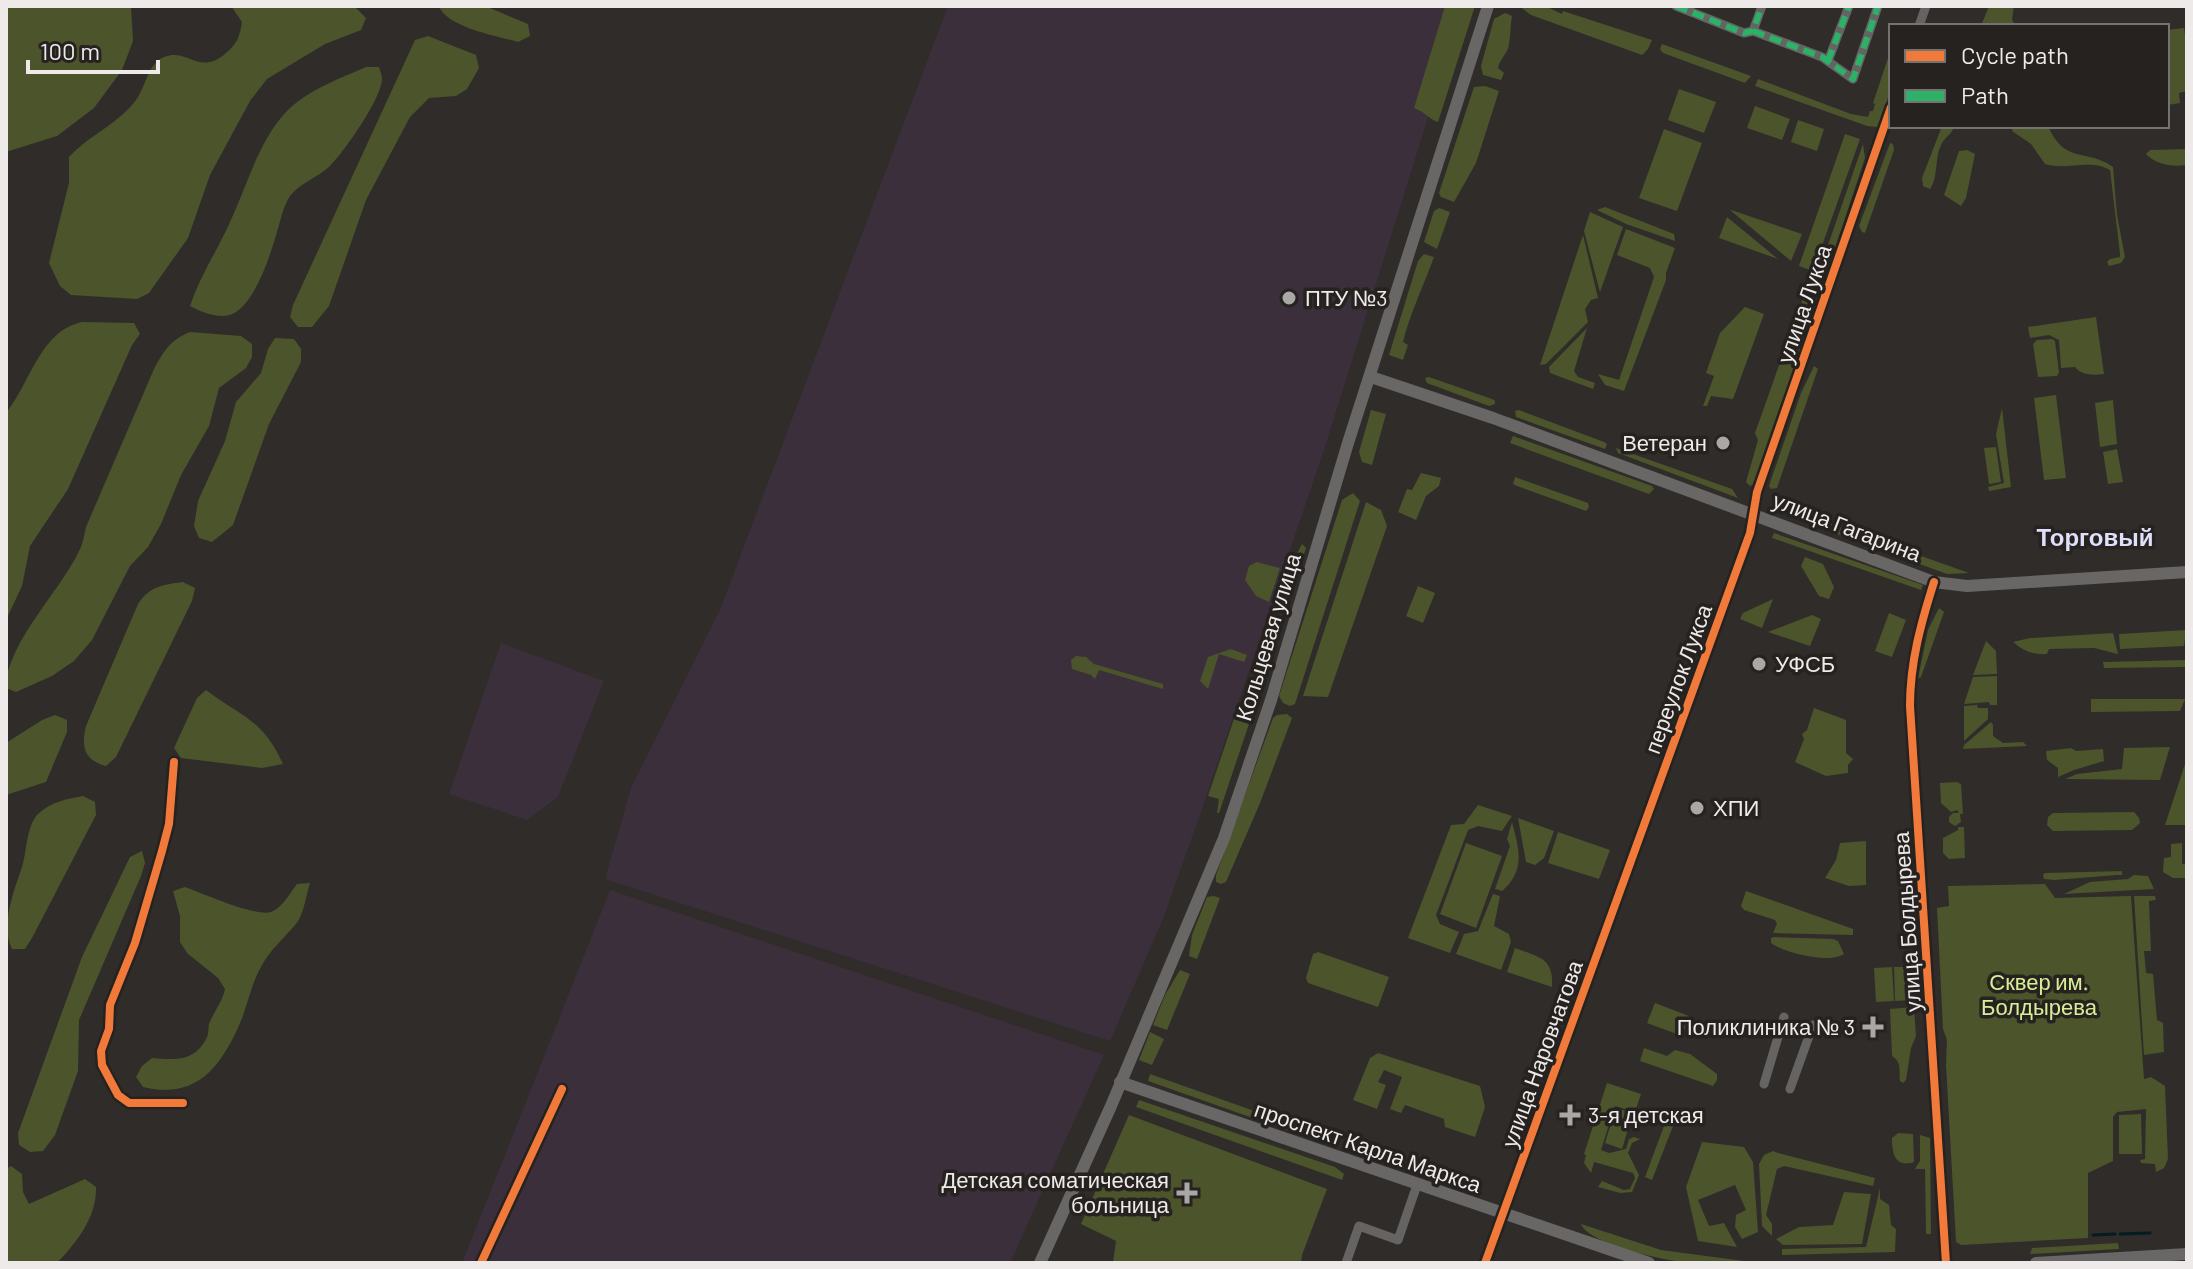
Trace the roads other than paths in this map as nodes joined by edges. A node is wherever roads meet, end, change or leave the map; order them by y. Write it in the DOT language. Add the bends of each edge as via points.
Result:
graph roads {
  1 [pos="1488,6"];
  2 [pos="1676,6"];
  3 [pos="1762,6"];
  4 [pos="1849,6"];
  5 [pos="1878,6"];
  6 [pos="1753,31"];
  7 [pos="1828,61"];
  8 [pos="1889,113"];
  9 [pos="1371,377"];
  10 [pos="1754,514"];
  11 [pos="2187,572"];
  12 [pos="1934,582"];
  13 [pos="174,762"];
  14 [pos="1633,857"];
  15 [pos="1784,1017"];
  16 [pos="1813,1025"];
  17 [pos="1120,1082"];
  18 [pos="1764,1084"];
  19 [pos="562,1089"];
  20 [pos="1790,1089"];
  21 [pos="183,1103"];
  22 [pos="1417,1185"];
  23 [pos="1503,1215"];
  24 [pos="2187,1254"];
  25 [pos="481,1263"];
  26 [pos="1040,1263"];
  27 [pos="1346,1263"];
  28 [pos="1485,1263"];
  29 [pos="1649,1263"];
  30 [pos="1946,1263"];
  31 [pos="2036,1263"];
  1 -- 9 [label="main road, Кольцевая улица"];
  2 -- 6 [label="street" via="1744,33"];
  3 -- 6 [label="street"];
  4 -- 7 [label="street"];
  5 -- 7 [label="street" via="1853,79"];
  6 -- 7 [label="street"];
  8 -- 10 [label="street, улица Лукса" via="1757,492"];
  9 -- 10 [label="main road, улица Гагарина"];
  9 -- 17 [label="main road, Кольцевая улица" via="1224,838"];
  10 -- 12 [label="main road, улица Гагарина"];
  10 -- 14 [label="street, переулок Лукса"];
  11 -- 12 [label="main road, улица Гагарина" via="1967,586"];
  12 -- 30 [label="street, улица Болдырева" via="1913,660 1910,706"];
  13 -- 21 [label="street" via="169,824 135,943 110,1005 101,1051 108,1081 129,1103"];
  14 -- 23 [label="street, улица Наровчатова"];
  15 -- 18 [label="street"];
  16 -- 20 [label="street"];
  17 -- 22 [label="main road, проспект Карла Маркса"];
  17 -- 26 [label="main road, Кольцевая улица"];
  19 -- 25 [label="street"];
  22 -- 23 [label="main road, проспект Карла Маркса"];
  22 -- 27 [label="street" via="1398,1240 1359,1226"];
  23 -- 28 [label="street, улица Наровчатова"];
  23 -- 29 [label="main road, проспект Карла Маркса"];
  24 -- 31 [label="main road"];
}
